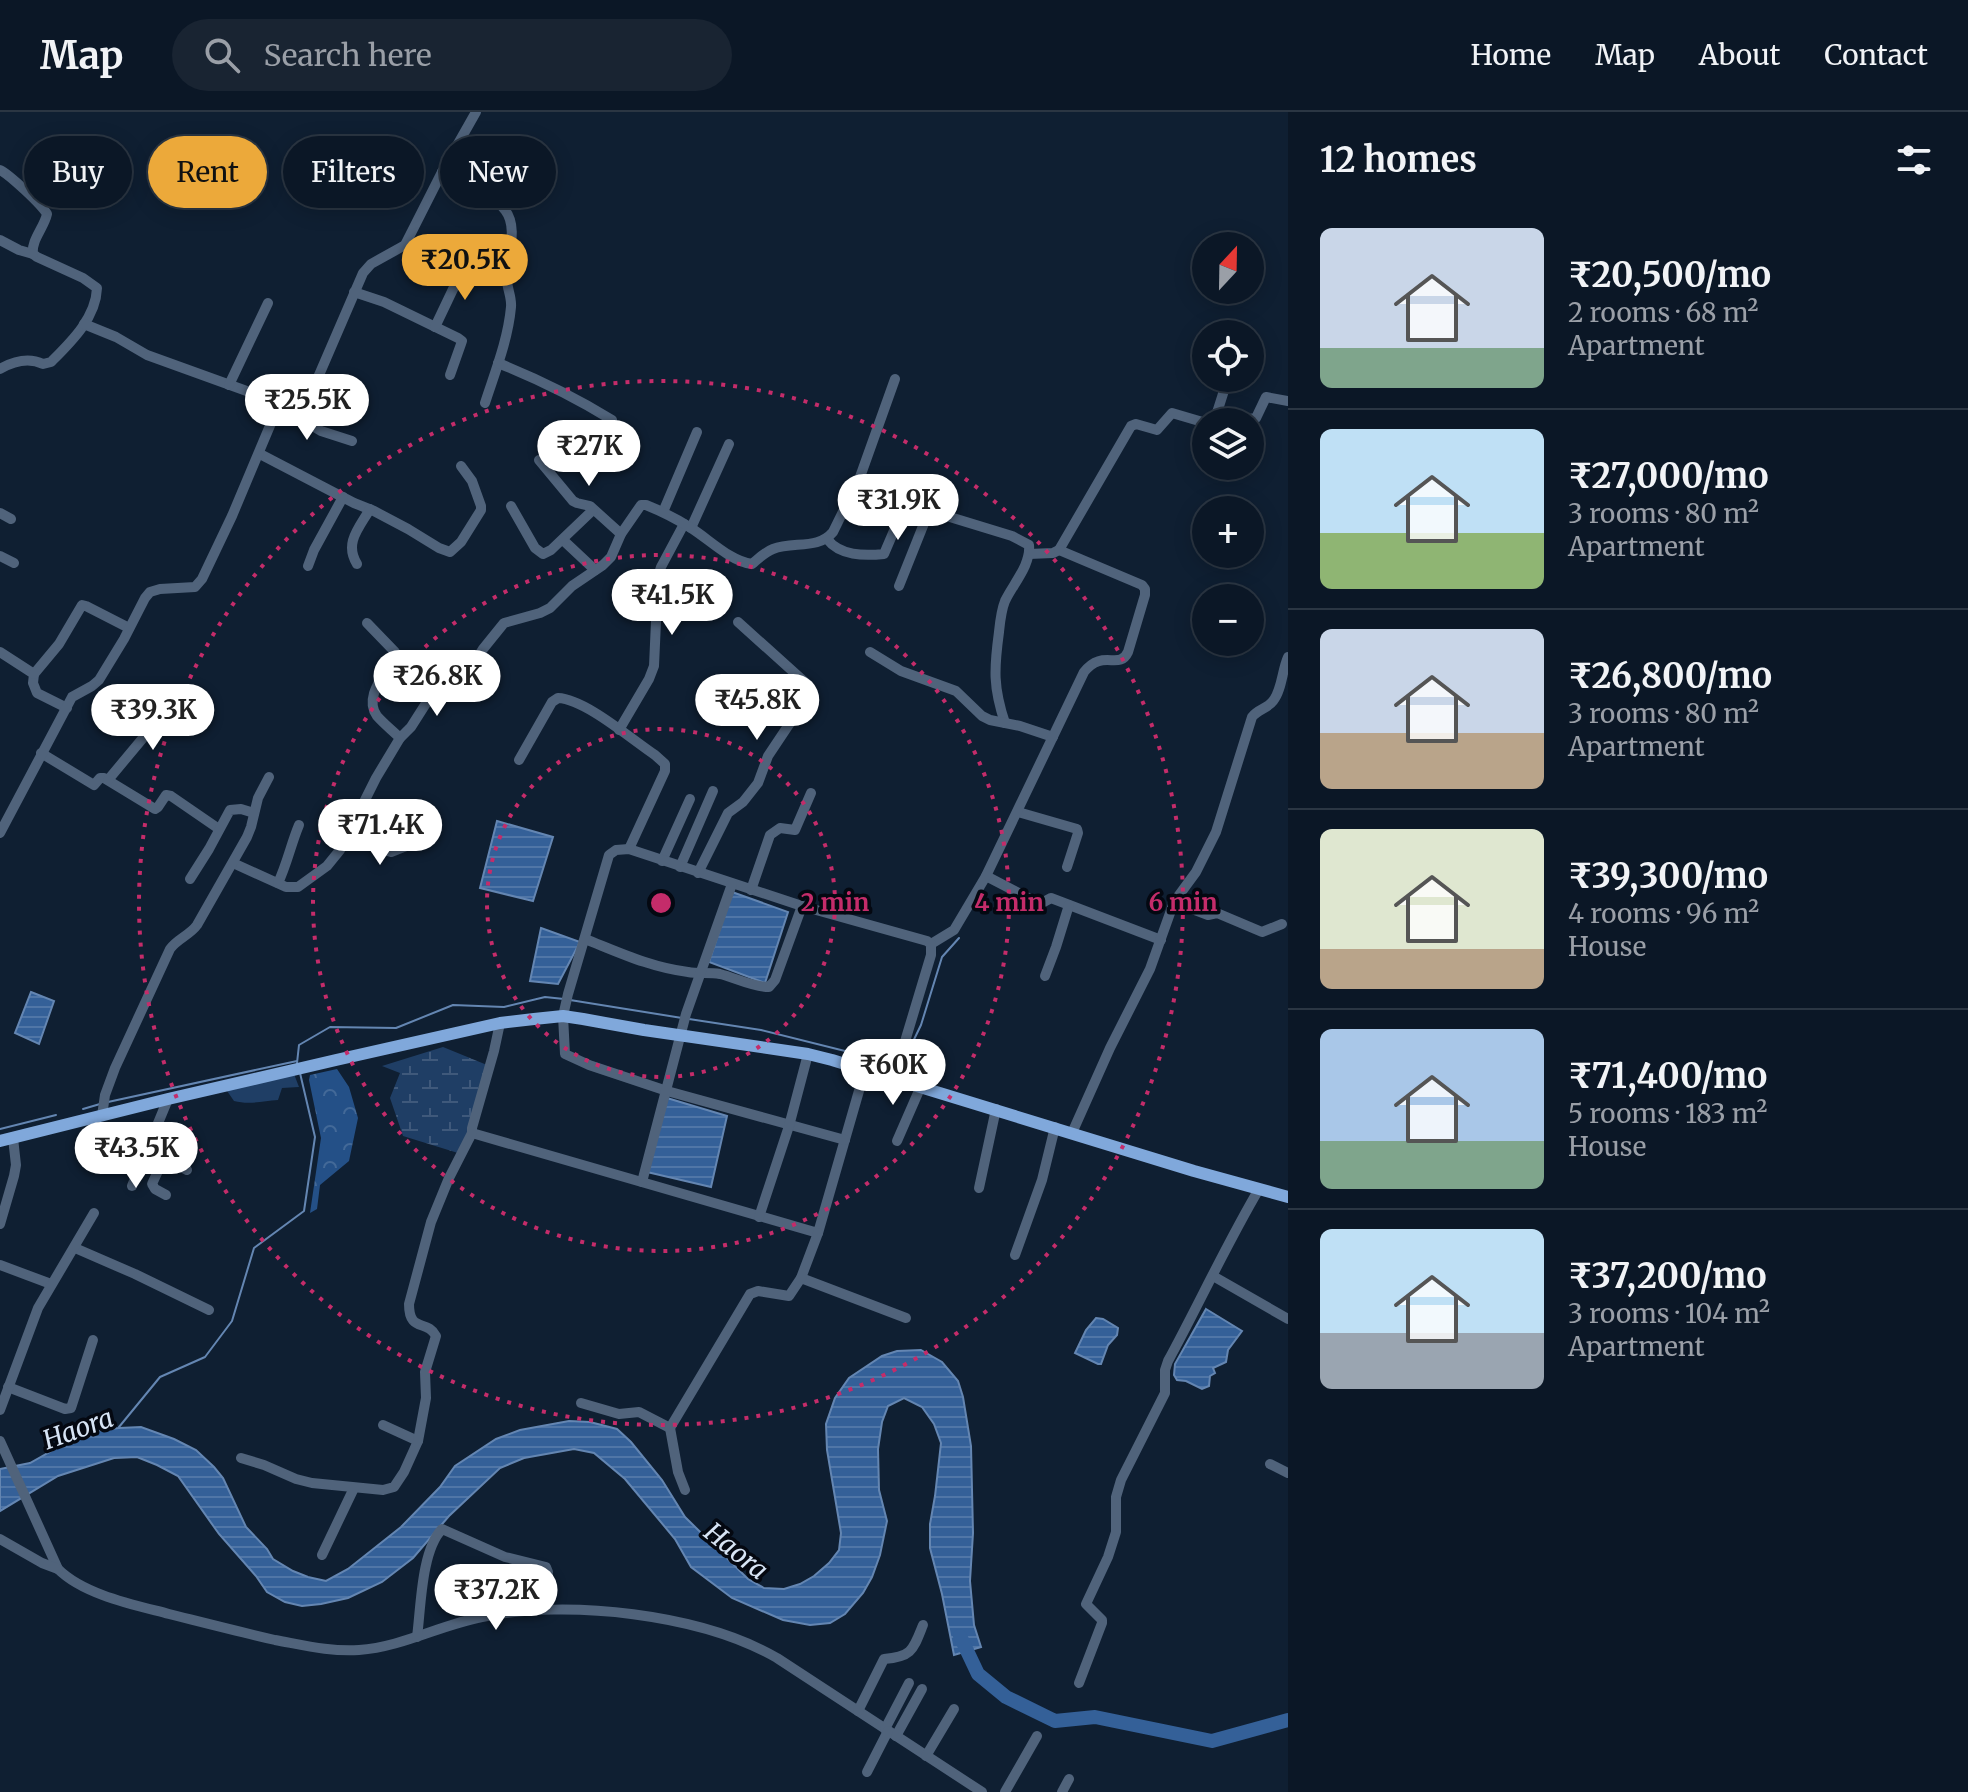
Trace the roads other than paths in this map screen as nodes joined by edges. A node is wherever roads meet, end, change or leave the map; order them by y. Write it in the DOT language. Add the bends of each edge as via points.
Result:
graph roads {
  1 [pos="476,112"];
  2 [pos="462,136"];
  3 [pos="0,170"];
  4 [pos="440,176"];
  5 [pos="503,208"];
  6 [pos="0,240"];
  7 [pos="405,245"];
  8 [pos="33,254"];
  9 [pos="465,264"];
  10 [pos="506,280"];
  11 [pos="354,292"];
  12 [pos="268,303"];
  13 [pos="84,324"];
  14 [pos="435,327"];
  15 [pos="498,363"];
  16 [pos="0,369"];
  17 [pos="450,375"];
  18 [pos="895,379"];
  19 [pos="316,382"];
  20 [pos="229,385"];
  21 [pos="361,401"];
  22 [pos="1288,401"];
  23 [pos="485,403"];
  24 [pos="280,407"];
  25 [pos="1261,408"];
  26 [pos="1192,419"];
  27 [pos="612,420"];
  28 [pos="697,432"];
  29 [pos="352,441"];
  30 [pos="729,444"];
  31 [pos="260,454"];
  32 [pos="539,460"];
  33 [pos="461,466"];
  34 [pos="855,488"];
  35 [pos="343,497"];
  36 [pos="905,505"];
  37 [pos="511,506"];
  38 [pos="370,509"];
  39 [pos="593,510"];
  40 [pos="929,511"];
  41 [pos="663,512"];
  42 [pos="0,513"];
  43 [pos="11,519"];
  44 [pos="687,526"];
  45 [pos="621,534"];
  46 [pos="827,539"];
  47 [pos="563,540"];
  48 [pos="1059,550"];
  49 [pos="1029,554"];
  50 [pos="0,556"];
  51 [pos="14,563"];
  52 [pos="357,564"];
  53 [pos="308,566"];
  54 [pos="595,570"];
  55 [pos="899,586"];
  56 [pos="738,622"];
  57 [pos="367,623"];
  58 [pos="129,628"];
  59 [pos="0,652"];
  60 [pos="870,652"];
  61 [pos="1288,657"];
  62 [pos="34,674"];
  63 [pos="166,701"];
  64 [pos="67,708"];
  65 [pos="1003,719"];
  66 [pos="619,730"];
  67 [pos="1053,737"];
  68 [pos="400,738"];
  69 [pos="41,753"];
  70 [pos="519,760"];
  71 [pos="269,777"];
  72 [pos="108,780"];
  73 [pos="713,791"];
  74 [pos="811,793"];
  75 [pos="690,799"];
  76 [pos="1018,812"];
  77 [pos="254,813"];
  78 [pos="299,825"];
  79 [pos="219,829"];
  80 [pos="0,833"];
  81 [pos="346,838"];
  82 [pos="411,844"];
  83 [pos="629,849"];
  84 [pos="662,861"];
  85 [pos="233,863"];
  86 [pos="680,867"];
  87 [pos="1067,867"];
  88 [pos="698,873"];
  89 [pos="986,876"];
  90 [pos="190,879"];
  91 [pos="278,883"];
  92 [pos="732,884"];
  93 [pos="751,890"];
  94 [pos="1174,902"];
  95 [pos="1069,905"];
  96 [pos="802,906"];
  97 [pos="1282,924"];
  98 [pos="585,939"];
  99 [pos="1161,940"];
  100 [pos="931,944"];
  101 [pos="700,973"];
  102 [pos="1045,976"];
  103 [pos="564,1011"];
  104 [pos="500,1023"];
  105 [pos="682,1031"];
  106 [pos="808,1054"];
  107 [pos="865,1070"];
  108 [pos="896,1070"];
  109 [pos="921,1086"];
  110 [pos="667,1091"];
  111 [pos="168,1099"];
  112 [pos="996,1109"];
  113 [pos="102,1116"];
  114 [pos="789,1126"];
  115 [pos="1055,1127"];
  116 [pos="472,1133"];
  117 [pos="1072,1133"];
  118 [pos="7,1140"];
  119 [pos="845,1140"];
  120 [pos="897,1141"];
  121 [pos="147,1149"];
  122 [pos="164,1158"];
  123 [pos="187,1170"];
  124 [pos="642,1182"];
  125 [pos="132,1186"];
  126 [pos="979,1188"];
  127 [pos="1259,1189"];
  128 [pos="166,1195"];
  129 [pos="1288,1197"];
  130 [pos="94,1213"];
  131 [pos="759,1217"];
  132 [pos="0,1224"];
  133 [pos="818,1233"];
  134 [pos="75,1248"];
  135 [pos="1015,1255"];
  136 [pos="0,1265"];
  137 [pos="1213,1276"];
  138 [pos="801,1278"];
  139 [pos="51,1284"];
  140 [pos="209,1310"];
  141 [pos="906,1318"];
  142 [pos="1288,1319"];
  143 [pos="93,1340"];
  144 [pos="8,1387"];
  145 [pos="581,1403"];
  146 [pos="0,1410"];
  147 [pos="383,1425"];
  148 [pos="670,1428"];
  149 [pos="418,1441"];
  150 [pos="2,1446"];
  151 [pos="241,1458"];
  152 [pos="1270,1464"];
  153 [pos="1288,1473"];
  154 [pos="354,1488"];
  155 [pos="685,1490"];
  156 [pos="40,1528"];
  157 [pos="0,1539"];
  158 [pos="22,1551"];
  159 [pos="322,1555"];
  160 [pos="58,1569"];
  161 [pos="541,1609"];
  162 [pos="923,1625"];
  163 [pos="417,1637"];
  164 [pos="909,1683"];
  165 [pos="1079,1683"];
  166 [pos="922,1689"];
  167 [pos="954,1709"];
  168 [pos="858,1711"];
  169 [pos="889,1732"];
  170 [pos="1037,1736"];
  171 [pos="926,1756"];
  172 [pos="867,1772"];
  173 [pos="1069,1779"];
  174 [pos="982,1792"];
  175 [pos="1005,1792"];
  176 [pos="1062,1792"];
  1 -- 2 [label="street"];
  3 -- 8 [label="street" via="47,214"];
  4 -- 7 [label="street"];
  5 -- 10 [label="street" via="511,220"];
  6 -- 8 [label="street"];
  7 -- 9 [label="street" via="443,248"];
  7 -- 11 [label="street" via="371,264"];
  8 -- 13 [label="street" via="97,288 94,309"];
  9 -- 10 [label="street"];
  9 -- 14 [label="street"];
  10 -- 15 [label="street" via="512,305"];
  11 -- 14 [label="street"];
  11 -- 19 [label="street"];
  12 -- 20 [label="street"];
  13 -- 16 [label="street" via="51,362 25,360"];
  13 -- 20 [label="street" via="147,355"];
  14 -- 17 [label="street" via="462,341"];
  15 -- 23 [label="street"];
  15 -- 27 [label="street" via="539,379"];
  18 -- 34 [label="street"];
  19 -- 21 [label="street"];
  19 -- 24 [label="street" via="309,392"];
  20 -- 24 [label="street"];
  22 -- 25 [label="street" via="1266,397"];
  24 -- 29 [label="street" via="321,431"];
  24 -- 31 [label="street"];
  26 -- 48 [label="street" via="1172,413 1157,430 1131,426"];
  28 -- 41 [label="street"];
  30 -- 44 [label="street"];
  31 -- 35 [label="street"];
  31 -- 58 [label="street" via="202,579 195,587 150,592"];
  32 -- 39 [label="street" via="573,501"];
  33 -- 38 [label="street" via="481,510 453,551"];
  34 -- 36 [label="street"];
  34 -- 46 [label="street"];
  35 -- 38 [label="street"];
  35 -- 53 [label="street"];
  36 -- 40 [label="street"];
  36 -- 46 [label="street" via="884,554 848,553"];
  37 -- 47 [label="street" via="539,552 547,554"];
  38 -- 52 [label="street" via="350,548"];
  39 -- 45 [label="street"];
  39 -- 47 [label="street"];
  40 -- 49 [label="street" via="1012,536 1027,543"];
  40 -- 55 [label="street"];
  41 -- 44 [label="street"];
  41 -- 45 [label="street" via="641,505"];
  42 -- 43 [label="street"];
  44 -- 46 [label="street" via="752,564 775,548"];
  44 -- 66 [label="street" via="658,577 654,666"];
  45 -- 54 [label="street" via="611,557"];
  47 -- 54 [label="street"];
  48 -- 49 [label="street"];
  48 -- 67 [label="street" via="1133,580 1145,595 1126,658 1090,665"];
  49 -- 65 [label="street" via="1001,619 994,677"];
  50 -- 51 [label="street"];
  54 -- 68 [label="street" via="550,608 504,623 457,688 433,696"];
  56 -- 88 [label="street" via="808,685 810,693 768,756 758,783 728,813"];
  57 -- 68 [label="street" via="395,652 378,683 373,706"];
  58 -- 62 [label="street" via="82,605"];
  58 -- 64 [label="street" via="99,680 72,697"];
  59 -- 62 [label="street"];
  60 -- 65 [label="street" via="901,671 956,691 982,716"];
  61 -- 94 [label="street" via="1275,699 1252,717 1206,855"];
  62 -- 64 [label="street" via="37,693"];
  63 -- 72 [label="street"];
  64 -- 69 [label="street"];
  65 -- 67 [label="street"];
  66 -- 70 [label="street" via="584,706 558,698"];
  66 -- 83 [label="street" via="665,767"];
  67 -- 76 [label="street"];
  68 -- 81 [label="street"];
  69 -- 72 [label="street" via="92,784 102,777"];
  69 -- 80 [label="street"];
  71 -- 77 [label="street"];
  72 -- 79 [label="street" via="155,809 171,796"];
  73 -- 86 [label="street"];
  74 -- 93 [label="street" via="795,830 780,828 770,835"];
  75 -- 84 [label="street"];
  76 -- 87 [label="street" via="1077,829"];
  76 -- 89 [label="street"];
  77 -- 79 [label="street" via="230,810"];
  77 -- 85 [label="street"];
  78 -- 91 [label="street"];
  79 -- 90 [label="street"];
  81 -- 82 [label="street" via="391,852"];
  81 -- 91 [label="street" via="310,880 298,887"];
  83 -- 84 [label="street"];
  83 -- 98 [label="street" via="609,855"];
  84 -- 86 [label="street"];
  85 -- 91 [label="street"];
  85 -- 113 [label="street" via="192,932 170,949 115,1068"];
  86 -- 88 [label="street"];
  88 -- 92 [label="street"];
  89 -- 95 [label="street" via="1040,904 1050,898"];
  89 -- 100 [label="street" via="954,930"];
  92 -- 93 [label="street"];
  92 -- 101 [label="street"];
  93 -- 96 [label="street"];
  94 -- 97 [label="street" via="1260,931"];
  94 -- 99 [label="street"];
  95 -- 99 [label="street"];
  95 -- 102 [label="street"];
  96 -- 100 [label="street"];
  96 -- 101 [label="street" via="772,985"];
  98 -- 101 [label="street" via="662,966"];
  98 -- 103 [label="street"];
  99 -- 117 [label="street"];
  100 -- 108 [label="street"];
  101 -- 105 [label="street"];
  103 -- 104 [label="main road"];
  103 -- 105 [label="main road"];
  103 -- 110 [label="street" via="565,1054"];
  104 -- 111 [label="main road"];
  104 -- 116 [label="street"];
  105 -- 106 [label="main road"];
  105 -- 110 [label="street"];
  106 -- 107 [label="main road"];
  106 -- 114 [label="street"];
  107 -- 108 [label="main road"];
  107 -- 119 [label="street"];
  108 -- 109 [label="main road"];
  109 -- 112 [label="main road"];
  109 -- 120 [label="street"];
  110 -- 114 [label="street"];
  110 -- 124 [label="street"];
  111 -- 113 [label="main road"];
  111 -- 121 [label="street"];
  112 -- 115 [label="main road"];
  112 -- 126 [label="street"];
  113 -- 118 [label="main road"];
  114 -- 119 [label="street"];
  114 -- 131 [label="street"];
  115 -- 117 [label="main road"];
  115 -- 135 [label="street"];
  116 -- 124 [label="street"];
  116 -- 149 [label="street" via="431,1222 409,1304 412,1320 436,1336 425,1372"];
  117 -- 127 [label="main road"];
  118 -- 132 [label="street" via="16,1165"];
  119 -- 133 [label="street"];
  121 -- 122 [label="street"];
  121 -- 125 [label="street"];
  122 -- 123 [label="street"];
  122 -- 128 [label="street" via="152,1184"];
  124 -- 131 [label="street"];
  127 -- 129 [label="main road"];
  127 -- 137 [label="street"];
  130 -- 134 [label="street"];
  131 -- 133 [label="street"];
  133 -- 138 [label="street"];
  134 -- 139 [label="street"];
  134 -- 140 [label="street"];
  136 -- 139 [label="street"];
  137 -- 142 [label="street"];
  137 -- 165 [label="street" via="1168,1361 1165,1393 1121,1480 1116,1532 1086,1604 1102,1623"];
  138 -- 141 [label="street"];
  138 -- 148 [label="street" via="789,1296 750,1294"];
  139 -- 144 [label="street"];
  143 -- 144 [label="street" via="71,1408"];
  144 -- 146 [label="street"];
  145 -- 148 [label="street" via="619,1414 639,1412"];
  147 -- 149 [label="street"];
  148 -- 155 [label="street"];
  149 -- 154 [label="street" via="394,1487"];
  150 -- 156 [label="street"];
  151 -- 154 [label="street" via="296,1479"];
  152 -- 153 [label="street"];
  154 -- 159 [label="street"];
  156 -- 158 [label="street" via="32,1545"];
  156 -- 160 [label="street"];
  157 -- 158 [label="street"];
  158 -- 160 [label="street"];
  160 -- 163 [label="street" via="73,1581 122,1601 311,1647 359,1650"];
  161 -- 163 [label="street" via="480,1617"];
  161 -- 163 [label="street" via="546,1567 505,1557 442,1529 427,1563"];
  161 -- 168 [label="street" via="620,1613 721,1632 766,1651"];
  162 -- 168 [label="street" via="905,1656 884,1659"];
  164 -- 169 [label="street"];
  166 -- 169 [label="street"];
  167 -- 171 [label="street"];
  168 -- 169 [label="street"];
  169 -- 171 [label="street"];
  169 -- 172 [label="street"];
  170 -- 175 [label="street"];
  171 -- 174 [label="street"];
  173 -- 176 [label="street"];
}
